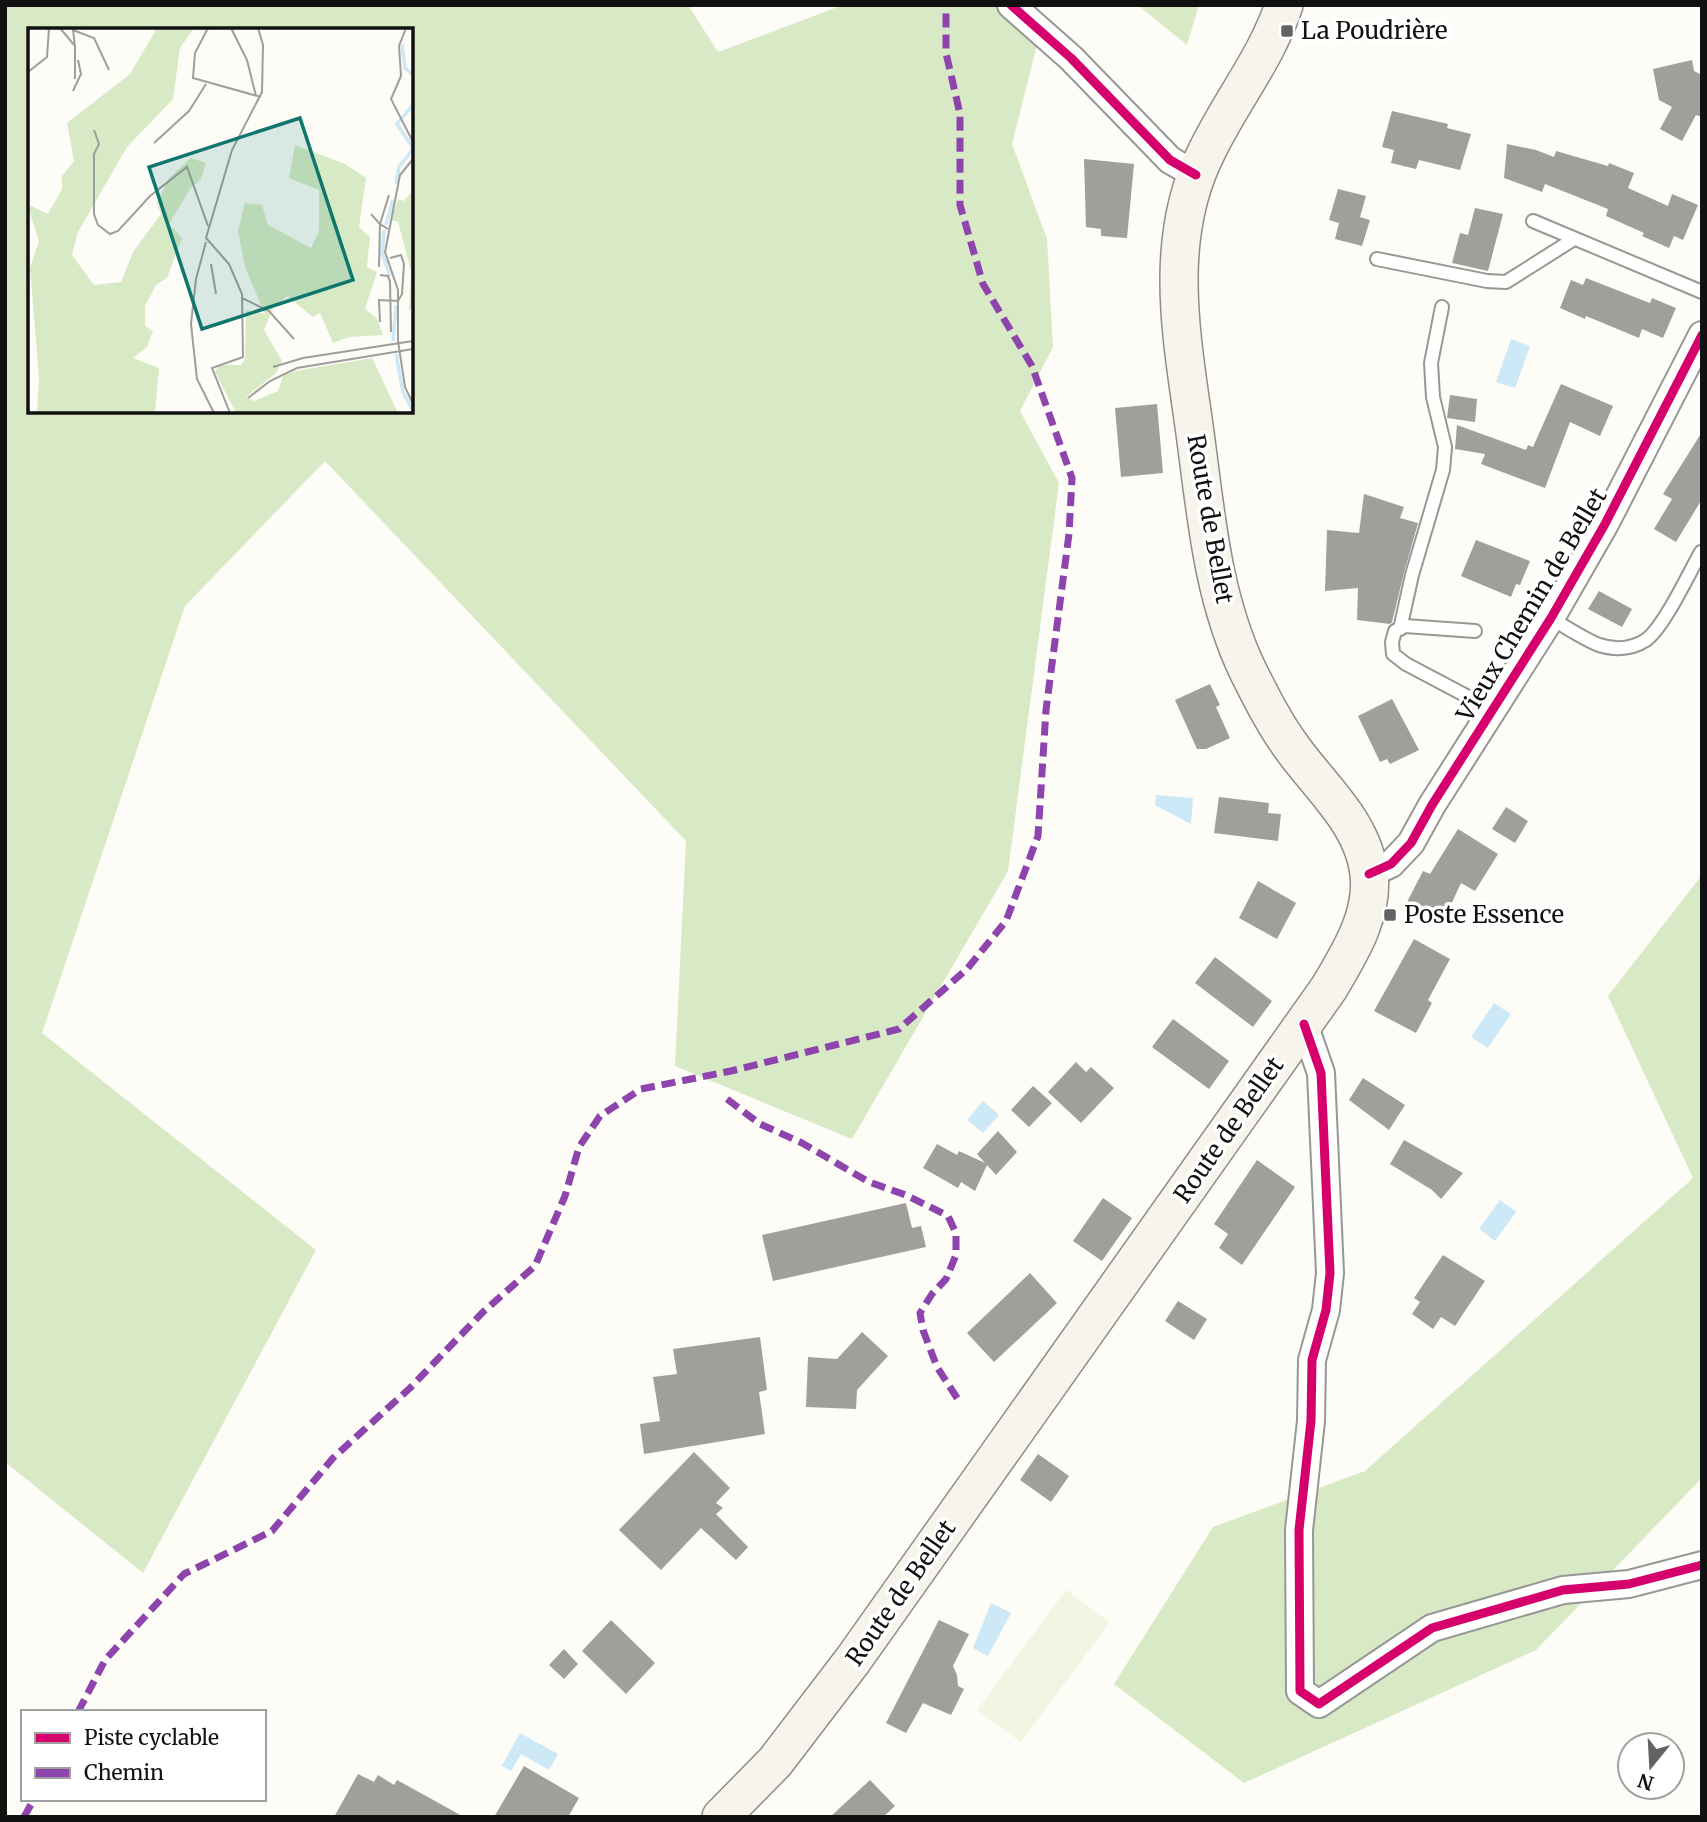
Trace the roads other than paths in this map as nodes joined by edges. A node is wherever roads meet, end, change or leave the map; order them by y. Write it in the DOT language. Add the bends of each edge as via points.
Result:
graph roads {
  1 [pos="1010,5"];
  2 [pos="1283,5"];
  3 [pos="1196,175"];
  4 [pos="1533,221"];
  5 [pos="1574,239"];
  6 [pos="1377,259"];
  7 [pos="1702,292"];
  8 [pos="1442,307"];
  9 [pos="1702,335"];
  10 [pos="1701,552"];
  11 [pos="1551,618"];
  12 [pos="1400,629"];
  13 [pos="1475,631"];
  14 [pos="1493,710"];
  15 [pos="1369,874"];
  16 [pos="1304,1024"];
  17 [pos="1702,1565"];
  18 [pos="721,1817"];
  1 -- 3 [label="street" via="1071,58 1170,160"];
  2 -- 3 [label="main road, Route de Bellet" via="1269,43"];
  3 -- 15 [label="main road, Route de Bellet" via="1183,225 1181,331 1214,572 1228,620 1259,692 1291,746 1345,813 1363,848"];
  4 -- 5 [label="lane"];
  5 -- 6 [label="lane" via="1506,282"];
  5 -- 7 [label="lane"];
  8 -- 12 [label="lane" via="1431,363 1433,397 1445,447 1443,470"];
  9 -- 11 [label="street, Vieux Chemin de Bellet"];
  10 -- 11 [label="lane" via="1658,626 1648,639 1633,646 1600,645"];
  11 -- 14 [label="street, Vieux Chemin de Bellet"];
  12 -- 13 [label="lane"];
  12 -- 14 [label="lane" via="1395,631 1393,654"];
  14 -- 15 [label="street, Vieux Chemin de Bellet" via="1411,844 1391,864"];
  15 -- 16 [label="main road, Route de Bellet" via="1366,912 1350,951"];
  16 -- 17 [label="street" via="1321,1073 1330,1273 1326,1310 1312,1360 1311,1421 1299,1530 1300,1691 1319,1704 1432,1628 1563,1590 1629,1584"];
  16 -- 18 [label="main road, Route de Bellet" via="837,1683 775,1762"];
}
